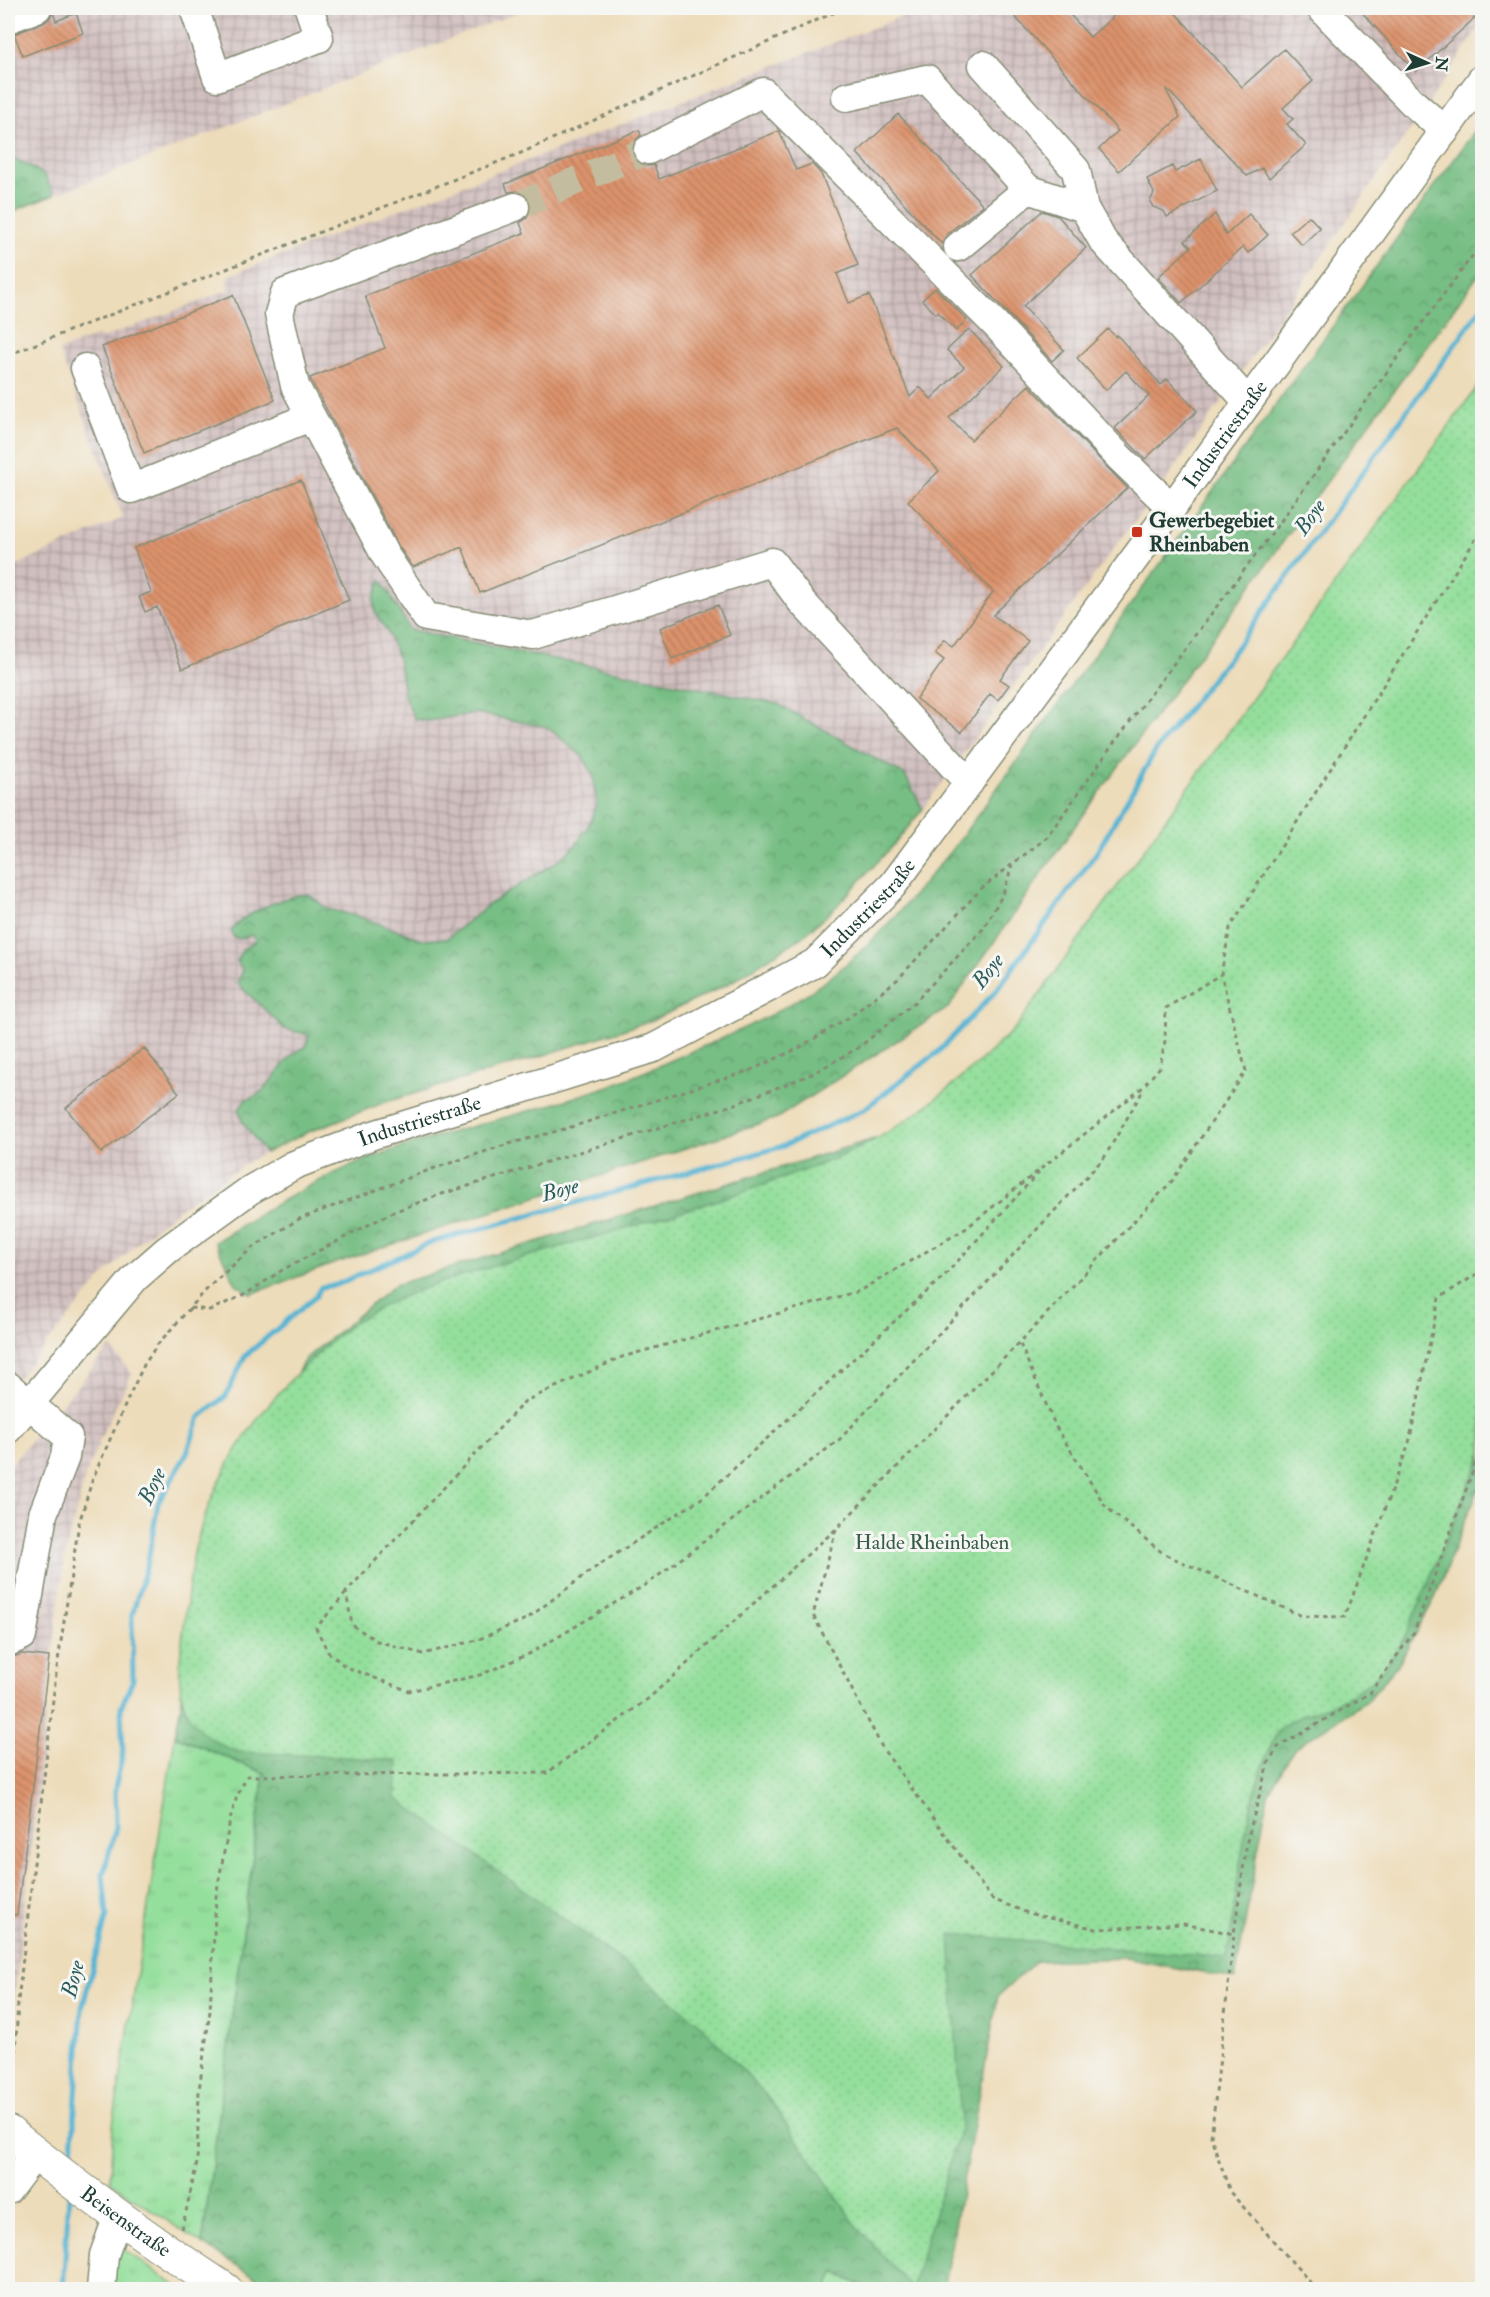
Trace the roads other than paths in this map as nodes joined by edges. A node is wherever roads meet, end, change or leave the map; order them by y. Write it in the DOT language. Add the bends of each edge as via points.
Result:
graph roads {
  1 [pos="37,8"];
  2 [pos="194,8"];
  3 [pos="309,8"];
  4 [pos="1321,8"];
  5 [pos="8,19"];
  6 [pos="983,65"];
  7 [pos="1482,79"];
  8 [pos="846,97"];
  9 [pos="1445,131"];
  10 [pos="648,150"];
  11 [pos="1028,189"];
  12 [pos="514,207"];
  13 [pos="1084,208"];
  14 [pos="958,247"];
  15 [pos="86,368"];
  16 [pos="1248,402"];
  17 [pos="310,417"];
  18 [pos="1172,508"];
  19 [pos="969,783"];
  20 [pos="18,1395"];
  21 [pos="8,1429"];
  22 [pos="8,1642"];
  23 [pos="8,2132"];
  24 [pos="58,2172"];
  25 [pos="8,2190"];
  26 [pos="118,2216"];
  27 [pos="101,2289"];
  28 [pos="226,2289"];
  1 -- 5 [label="street"];
  2 -- 3 [label="street" via="217,77 319,38"];
  4 -- 9 [label="street"];
  6 -- 13 [label="street" via="1076,170"];
  7 -- 9 [label="street, Industriestraße"];
  8 -- 11 [label="street" via="927,79"];
  9 -- 16 [label="street, Industriestraße"];
  10 -- 18 [label="street" via="763,92"];
  11 -- 13 [label="street"];
  11 -- 14 [label="street"];
  12 -- 17 [label="street" via="285,293 279,314 294,386"];
  13 -- 16 [label="street" via="1103,241"];
  15 -- 17 [label="street" via="131,489"];
  16 -- 18 [label="street, Industriestraße"];
  17 -- 19 [label="street" via="385,555 426,617 533,635 772,562 801,601"];
  18 -- 19 [label="street, Industriestraße"];
  19 -- 20 [label="street, Industriestraße" via="893,885 815,963 654,1048 373,1135 294,1165 205,1220 143,1271"];
  20 -- 21 [label="street, Industriestraße"];
  20 -- 22 [label="street" via="68,1437 65,1457 43,1514 22,1636"];
  23 -- 24 [label="main road, Beisenstraße"];
  24 -- 25 [label="street"];
  24 -- 26 [label="main road, Beisenstraße"];
  26 -- 27 [label="street" via="104,2255"];
  26 -- 28 [label="main road, Beisenstraße"];
}
